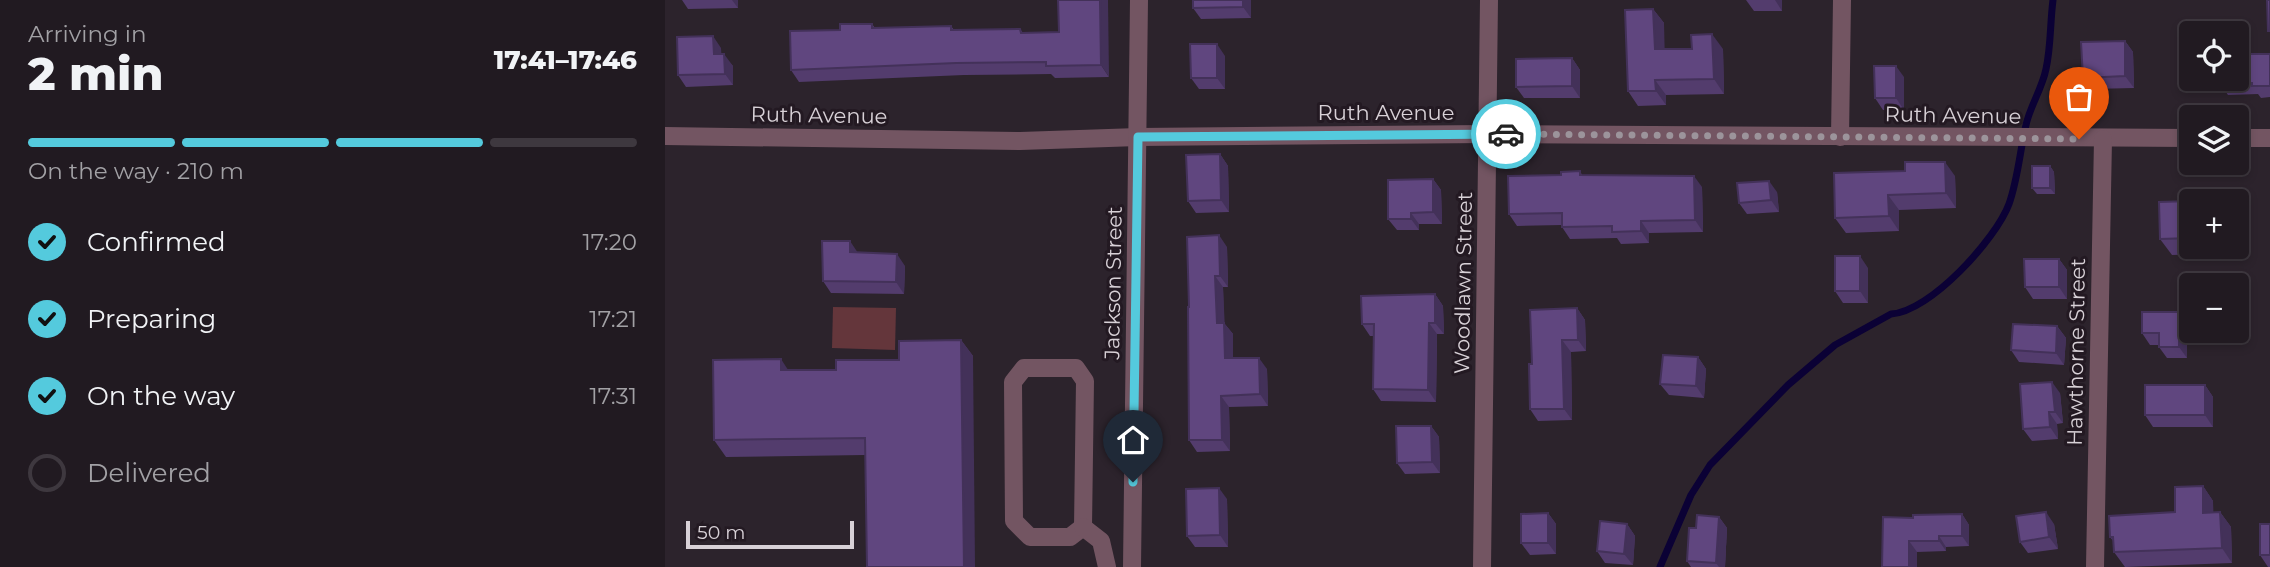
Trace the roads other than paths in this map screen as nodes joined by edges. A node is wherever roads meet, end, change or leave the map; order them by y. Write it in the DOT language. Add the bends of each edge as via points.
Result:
graph roads {
  1 [pos="1139,0"];
  2 [pos="1489,0"];
  3 [pos="1842,0"];
  4 [pos="1487,134"];
  5 [pos="665,136"];
  6 [pos="1840,136"];
  7 [pos="1138,137"];
  8 [pos="2179,138"];
  9 [pos="2249,138"];
  10 [pos="2270,138"];
  11 [pos="2103,139"];
  12 [pos="1083,527"];
  13 [pos="1133,536"];
  14 [pos="1101,541"];
  15 [pos="1107,567"];
  16 [pos="1132,567"];
  17 [pos="1482,567"];
  18 [pos="2095,567"];
  1 -- 7 [label="street, Jackson Street"];
  2 -- 4 [label="street, Woodlawn Street"];
  3 -- 6 [label="street"];
  4 -- 6 [label="street, Ruth Avenue"];
  4 -- 7 [label="street, Ruth Avenue"];
  4 -- 17 [label="street, Woodlawn Street"];
  5 -- 7 [label="street, Ruth Avenue" via="1020,141"];
  6 -- 11 [label="street, Ruth Avenue"];
  7 -- 13 [label="street, Jackson Street"];
  8 -- 11 [label="street, Ruth Avenue"];
  9 -- 10 [label="street"];
  11 -- 18 [label="street, Hawthorne Street"];
  12 -- 12 [label="street" via="1085,380 1076,368 1024,368 1013,382 1014,521 1030,537 1070,537"];
  12 -- 14 [label="street"];
  13 -- 14 [label="street"];
  13 -- 16 [label="street, Jackson Street"];
  14 -- 15 [label="street"];
}
